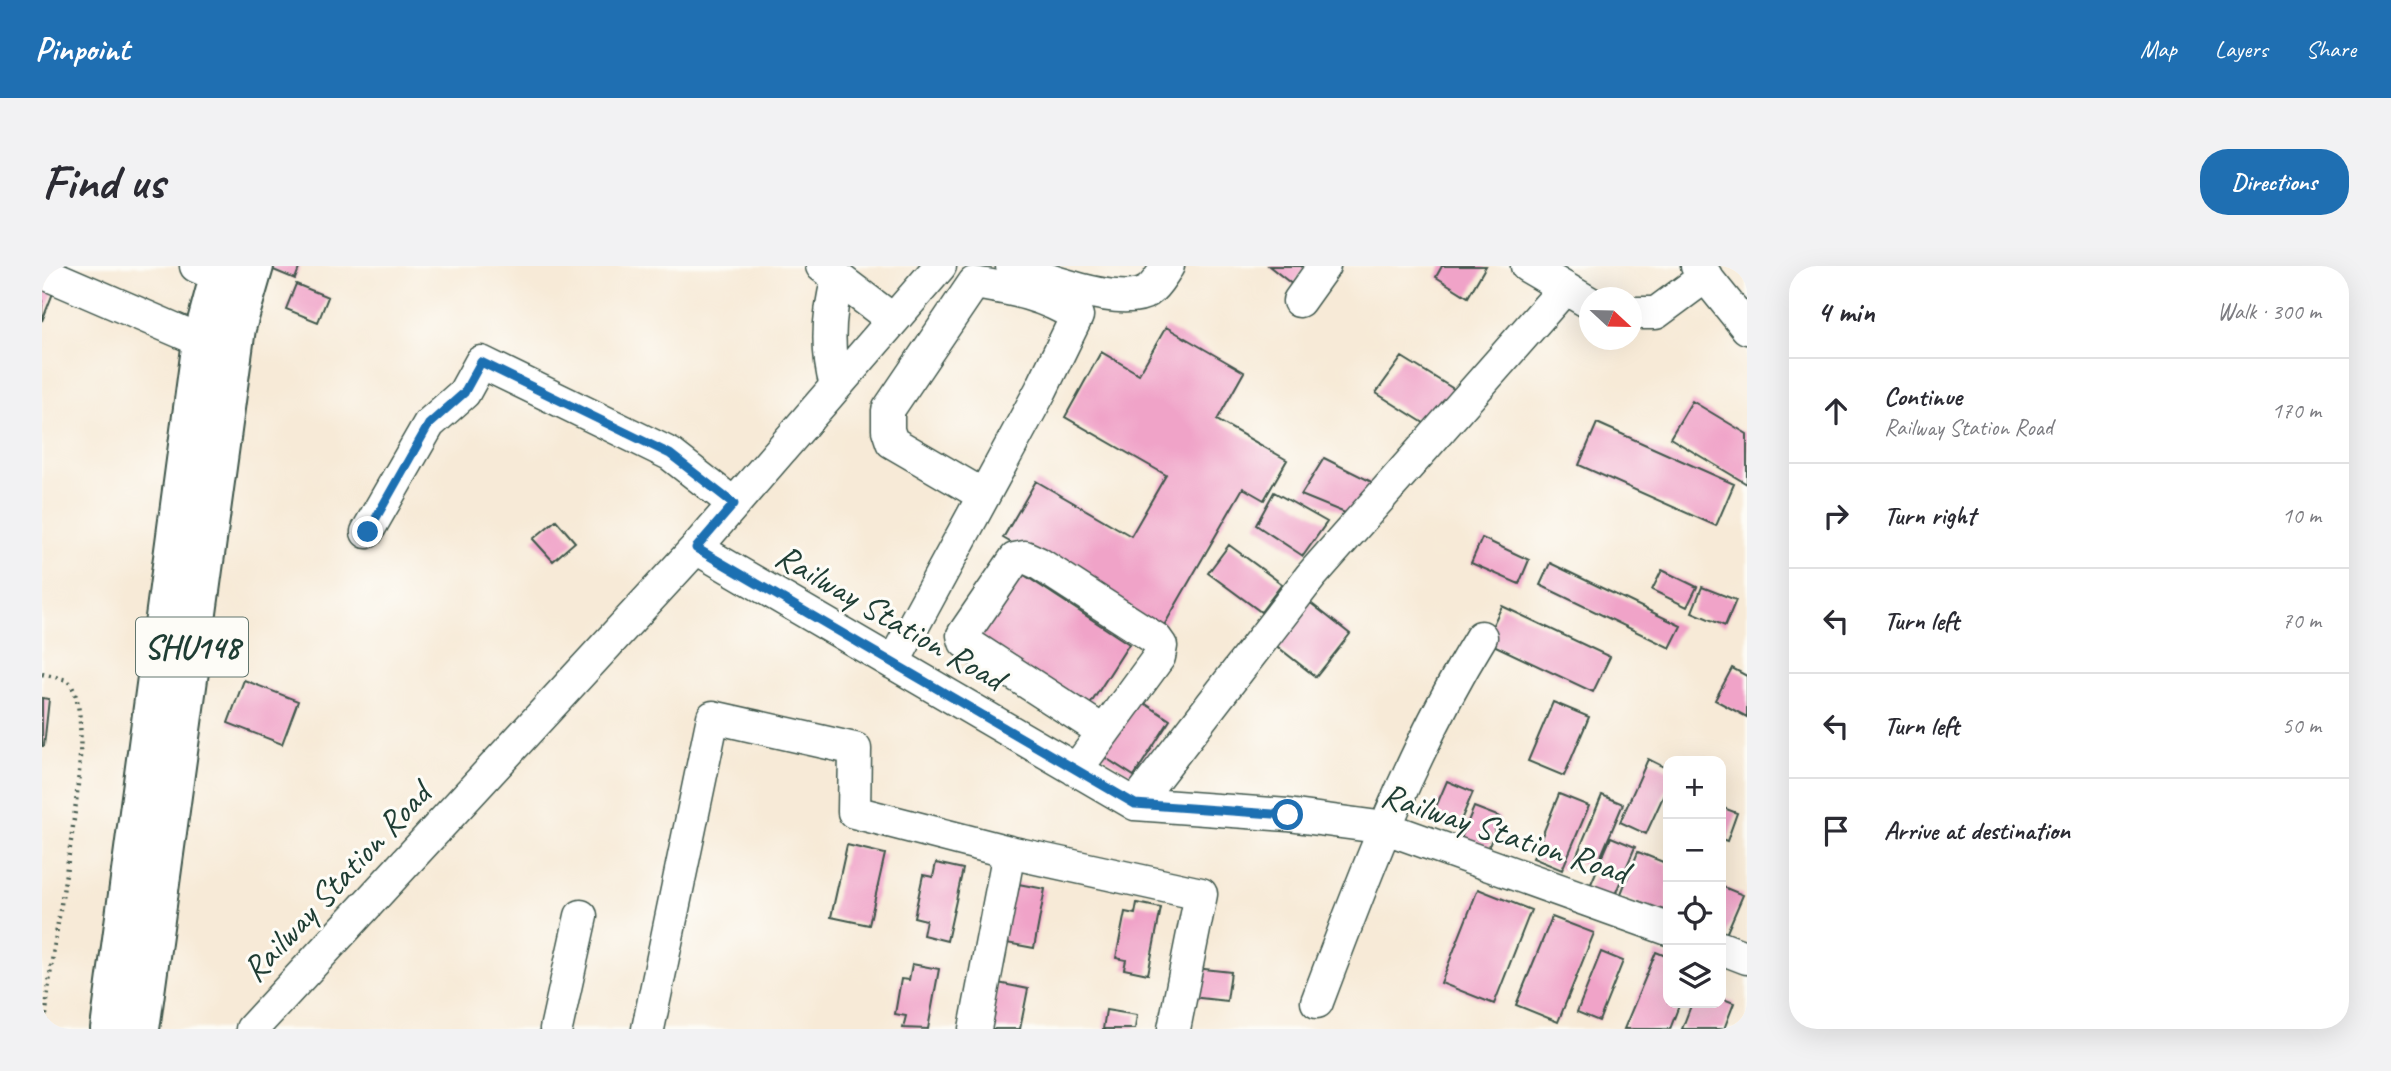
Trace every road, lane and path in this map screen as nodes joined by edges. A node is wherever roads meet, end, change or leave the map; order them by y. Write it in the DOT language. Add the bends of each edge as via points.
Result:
graph roads {
  1 [pos="940,266"];
  2 [pos="1012,266"];
  3 [pos="1168,266"];
  4 [pos="1324,266"];
  5 [pos="1527,266"];
  6 [pos="223,269"];
  7 [pos="1701,271"];
  8 [pos="42,272"];
  9 [pos="830,272"];
  10 [pos="1577,296"];
  11 [pos="1299,302"];
  12 [pos="1642,313"];
  13 [pos="893,320"];
  14 [pos="1747,328"];
  15 [pos="202,341"];
  16 [pos="836,386"];
  17 [pos="983,495"];
  18 [pos="734,504"];
  19 [pos="368,532"];
  20 [pos="696,548"];
  21 [pos="1481,637"];
  22 [pos="893,663"];
  23 [pos="1014,673"];
  24 [pos="42,674"];
  25 [pos="986,717"];
  26 [pos="1104,732"];
  27 [pos="1076,770"];
  28 [pos="1135,804"];
  29 [pos="1386,828"];
  30 [pos="1009,852"];
  31 [pos="581,916"];
  32 [pos="1663,927"];
  33 [pos="1726,950"];
  34 [pos="1747,958"];
  35 [pos="42,978"];
  36 [pos="1317,1002"];
  37 [pos="46,1029"];
  38 [pos="110,1029"];
  39 [pos="140,1029"];
  40 [pos="252,1029"];
  41 [pos="556,1029"];
  42 [pos="648,1029"];
  43 [pos="975,1029"];
  44 [pos="1174,1029"];
  1 -- 13 [label="street"];
  2 -- 3 [label="street" via="1045,280 1118,296 1148,292"];
  4 -- 11 [label="street"];
  5 -- 10 [label="street"];
  6 -- 15 [label="main road, SHU148"];
  6 -- 39 [label="main road, SHU148" via="236,328"];
  7 -- 12 [label="street" via="1656,313"];
  7 -- 14 [label="street"];
  8 -- 15 [label="street"];
  9 -- 13 [label="street"];
  9 -- 16 [label="street" via="829,359"];
  10 -- 28 [label="street" via="1311,576"];
  13 -- 16 [label="street"];
  15 -- 38 [label="main road, SHU148"];
  16 -- 18 [label="street"];
  17 -- 17 [label="street" via="1077,316 1028,292 974,283 888,410 888,430 892,442"];
  17 -- 22 [label="street"];
  18 -- 19 [label="street" via="670,454 481,362 464,393 429,424"];
  18 -- 20 [label="street"];
  20 -- 22 [label="street, Railway Station Road"];
  20 -- 40 [label="street, Railway Station Road"];
  21 -- 29 [label="street" via="1438,713"];
  22 -- 25 [label="street, Railway Station Road"];
  23 -- 25 [label="street"];
  23 -- 26 [label="street"];
  23 -- 26 [label="street" via="965,642 963,635 1015,559 1025,557 1161,646 1159,657"];
  24 -- 35 [label="path" via="67,680 77,696 74,772"];
  25 -- 27 [label="street, Railway Station Road"];
  26 -- 27 [label="street"];
  27 -- 28 [label="street, Railway Station Road"];
  28 -- 29 [label="street, Railway Station Road" via="1288,815"];
  29 -- 32 [label="street, Railway Station Road"];
  29 -- 36 [label="street"];
  30 -- 42 [label="street" via="854,812 855,749 713,717"];
  30 -- 43 [label="street"];
  30 -- 44 [label="street" via="1201,894"];
  31 -- 41 [label="street"];
  33 -- 34 [label="street"];
  35 -- 37 [label="path"];
}
